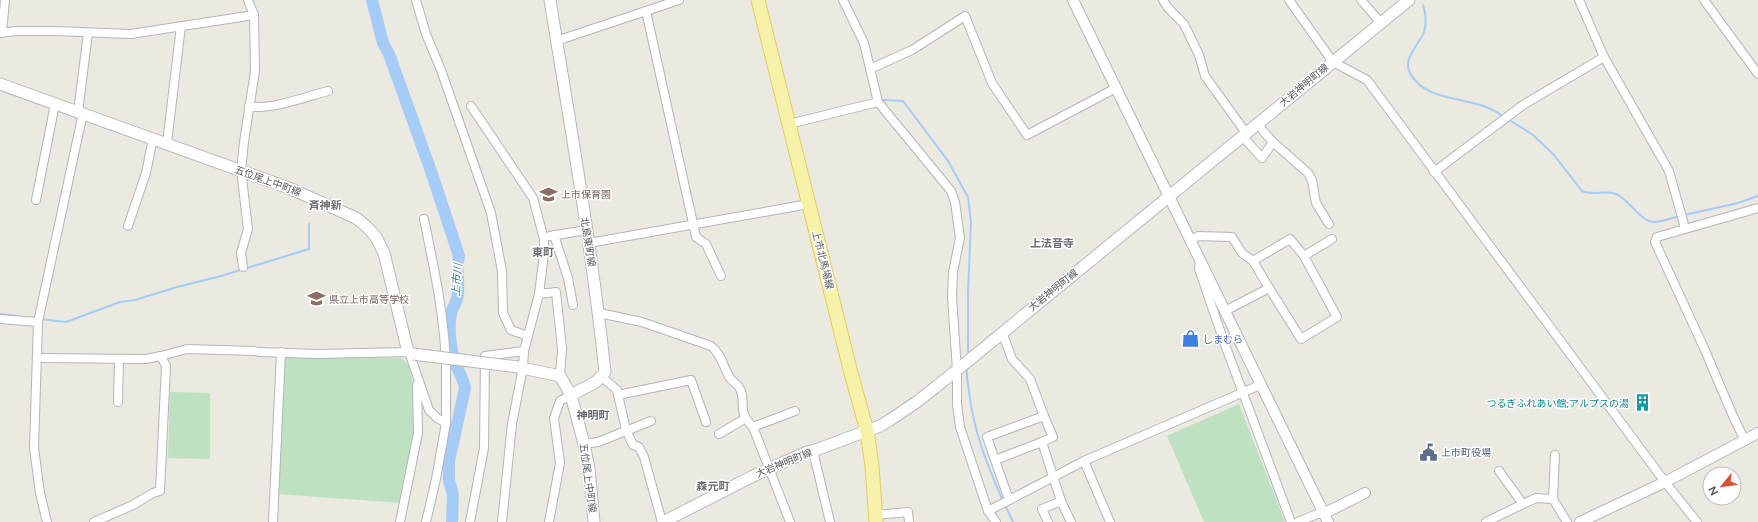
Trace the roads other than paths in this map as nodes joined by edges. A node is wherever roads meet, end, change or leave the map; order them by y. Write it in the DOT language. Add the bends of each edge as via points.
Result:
graph roads {
  1 [pos="5,0"];
  2 [pos="248,0"];
  3 [pos="416,0"];
  4 [pos="550,0"];
  5 [pos="679,0"];
  6 [pos="758,0"];
  7 [pos="843,0"];
  8 [pos="1073,0"];
  9 [pos="1163,0"];
  10 [pos="1289,0"];
  11 [pos="1361,0"];
  12 [pos="1409,0"];
  13 [pos="1579,0"];
  14 [pos="1704,0"];
  15 [pos="646,11"];
  16 [pos="254,15"];
  17 [pos="1381,23"];
  18 [pos="181,26"];
  19 [pos="1,33"];
  20 [pos="88,33"];
  21 [pos="556,41"];
  22 [pos="1604,57"];
  23 [pos="1333,62"];
  24 [pos="870,69"];
  25 [pos="1758,74"];
  26 [pos="0,84"];
  27 [pos="1116,88"];
  28 [pos="328,91"];
  29 [pos="878,102"];
  30 [pos="55,104"];
  31 [pos="249,106"];
  32 [pos="471,106"];
  33 [pos="80,113"];
  34 [pos="1259,123"];
  35 [pos="789,124"];
  36 [pos="1244,135"];
  37 [pos="153,138"];
  38 [pos="1273,142"];
  39 [pos="167,143"];
  40 [pos="241,170"];
  41 [pos="1434,172"];
  42 [pos="1170,196"];
  43 [pos="36,200"];
  44 [pos="809,204"];
  45 [pos="1758,208"];
  46 [pos="424,219"];
  47 [pos="1329,224"];
  48 [pos="693,225"];
  49 [pos="128,226"];
  50 [pos="1685,228"];
  51 [pos="586,230"];
  52 [pos="554,234"];
  53 [pos="544,239"];
  54 [pos="1332,239"];
  55 [pos="1191,240"];
  56 [pos="589,243"];
  57 [pos="1304,256"];
  58 [pos="1200,260"];
  59 [pos="1253,261"];
  60 [pos="243,267"];
  61 [pos="721,276"];
  62 [pos="1269,288"];
  63 [pos="540,294"];
  64 [pos="573,305"];
  65 [pos="1225,311"];
  66 [pos="599,313"];
  67 [pos="0,319"];
  68 [pos="38,322"];
  69 [pos="1002,332"];
  70 [pos="528,336"];
  71 [pos="1237,336"];
  72 [pos="1224,342"];
  73 [pos="524,351"];
  74 [pos="281,352"];
  75 [pos="411,353"];
  76 [pos="161,356"];
  77 [pos="37,358"];
  78 [pos="119,359"];
  79 [pos="521,367"];
  80 [pos="957,370"];
  81 [pos="560,376"];
  82 [pos="416,377"];
  83 [pos="602,377"];
  84 [pos="1260,385"];
  85 [pos="1242,393"];
  86 [pos="571,395"];
  87 [pos="618,395"];
  88 [pos="118,402"];
  89 [pos="795,411"];
  90 [pos="1044,416"];
  91 [pos="746,418"];
  92 [pos="651,420"];
  93 [pos="706,422"];
  94 [pos="446,423"];
  95 [pos="753,427"];
  96 [pos="626,430"];
  97 [pos="867,431"];
  98 [pos="1758,433"];
  99 [pos="719,434"];
  100 [pos="1745,441"];
  101 [pos="1042,442"];
  102 [pos="584,444"];
  103 [pos="813,451"];
  104 [pos="1555,455"];
  105 [pos="995,460"];
  106 [pos="1084,461"];
  107 [pos="770,469"];
  108 [pos="1499,471"];
  109 [pos="1053,478"];
  110 [pos="1665,482"];
  111 [pos="1366,493"];
  112 [pos="1553,499"];
  113 [pos="1010,500"];
  114 [pos="1061,501"];
  115 [pos="1523,504"];
  116 [pos="988,511"];
  117 [pos="1326,518"];
  118 [pos="875,519"];
  119 [pos="47,522"];
  120 [pos="94,522"];
  121 [pos="273,522"];
  122 [pos="400,522"];
  123 [pos="426,522"];
  124 [pos="470,522"];
  125 [pos="502,522"];
  126 [pos="549,522"];
  127 [pos="594,522"];
  128 [pos="662,522"];
  129 [pos="790,522"];
  130 [pos="830,522"];
  131 [pos="909,522"];
  132 [pos="996,522"];
  133 [pos="1048,522"];
  134 [pos="1071,522"];
  135 [pos="1110,522"];
  136 [pos="1291,522"];
  137 [pos="1298,522"];
  138 [pos="1486,522"];
  139 [pos="1567,522"];
  140 [pos="1580,522"];
  141 [pos="1697,522"];
  1 -- 19 [label="street"];
  2 -- 16 [label="street"];
  3 -- 70 [label="street" via="491,213 502,270 503,313 511,330"];
  4 -- 21 [label="main road, 北島東町線"];
  5 -- 15 [label="street"];
  6 -- 35 [label="main road, 上市北馬場線"];
  7 -- 24 [label="street" via="864,43"];
  8 -- 27 [label="street"];
  9 -- 36 [label="street" via="1184,24 1199,54 1205,76"];
  10 -- 23 [label="street"];
  11 -- 17 [label="street"];
  12 -- 17 [label="main road, 大岩神明町線"];
  13 -- 22 [label="street"];
  14 -- 25 [label="street"];
  15 -- 21 [label="street"];
  15 -- 48 [label="street"];
  16 -- 18 [label="street"];
  16 -- 31 [label="street" via="255,71"];
  17 -- 23 [label="main road, 大岩神明町線"];
  18 -- 20 [label="street" via="131,34"];
  18 -- 39 [label="street"];
  19 -- 20 [label="street"];
  20 -- 33 [label="street"];
  21 -- 51 [label="main road, 北島東町線"];
  22 -- 41 [label="street" via="1523,105"];
  22 -- 50 [label="street" via="1669,171"];
  23 -- 34 [label="main road, 大岩神明町線"];
  23 -- 41 [label="street" via="1366,80"];
  24 -- 27 [label="street" via="912,50 965,16 992,83 1026,135"];
  24 -- 29 [label="street"];
  26 -- 30 [label="main road, 五位尾上中町線"];
  27 -- 42 [label="street"];
  28 -- 31 [label="street" via="285,103"];
  29 -- 35 [label="street"];
  29 -- 80 [label="street" via="951,191 955,202 960,238 953,272 952,298"];
  30 -- 33 [label="main road, 五位尾上中町線"];
  30 -- 43 [label="street"];
  31 -- 40 [label="street"];
  32 -- 53 [label="street" via="533,198"];
  33 -- 37 [label="main road, 五位尾上中町線"];
  33 -- 68 [label="street"];
  34 -- 36 [label="main road, 大岩神明町線"];
  34 -- 38 [label="street"];
  35 -- 44 [label="main road, 上市北馬場線"];
  36 -- 38 [label="street" via="1262,158"];
  36 -- 42 [label="main road, 大岩神明町線"];
  37 -- 39 [label="main road, 五位尾上中町線"];
  37 -- 49 [label="street" via="146,173"];
  38 -- 47 [label="street" via="1308,173 1312,180 1316,204"];
  39 -- 40 [label="main road, 五位尾上中町線"];
  40 -- 60 [label="street" via="248,230 242,254"];
  40 -- 75 [label="main road, 五位尾上中町線" via="337,208 367,226 384,253"];
  41 -- 110 [label="street"];
  42 -- 55 [label="street"];
  42 -- 69 [label="main road, 大岩神明町線"];
  44 -- 48 [label="street"];
  44 -- 97 [label="main road, 上市北馬場線" via="850,373"];
  45 -- 50 [label="street"];
  46 -- 94 [label="street" via="436,278 443,336"];
  48 -- 56 [label="street"];
  48 -- 61 [label="street" via="696,237 706,244"];
  50 -- 100 [label="street" via="1657,237 1655,242"];
  51 -- 52 [label="street"];
  51 -- 56 [label="main road, 北島東町線"];
  52 -- 53 [label="street"];
  52 -- 64 [label="street" via="568,278"];
  53 -- 63 [label="street"];
  54 -- 57 [label="street"];
  55 -- 58 [label="street"];
  55 -- 59 [label="street" via="1198,236 1232,237 1242,252"];
  56 -- 66 [label="main road, 北島東町線"];
  57 -- 59 [label="street" via="1290,239"];
  57 -- 62 [label="street" via="1338,317 1301,339"];
  58 -- 65 [label="street"];
  58 -- 72 [label="street" via="1199,269"];
  59 -- 62 [label="street"];
  62 -- 65 [label="street"];
  63 -- 70 [label="street"];
  63 -- 81 [label="street" via="556,292 562,348"];
  65 -- 71 [label="street"];
  66 -- 83 [label="main road, 北島東町線" via="605,372"];
  66 -- 91 [label="street" via="642,322 711,346 718,352 730,380 739,387 742,411"];
  67 -- 68 [label="street"];
  68 -- 77 [label="street"];
  69 -- 80 [label="main road, 大岩神明町線"];
  69 -- 90 [label="street" via="1012,359 1030,379"];
  70 -- 73 [label="street"];
  71 -- 72 [label="street"];
  71 -- 84 [label="street"];
  72 -- 85 [label="street"];
  73 -- 79 [label="street"];
  73 -- 124 [label="street" via="485,356 484,448"];
  74 -- 75 [label="street"];
  74 -- 76 [label="street" via="187,349"];
  74 -- 121 [label="street"];
  75 -- 79 [label="main road, bridge"];
  75 -- 82 [label="street"];
  76 -- 78 [label="street"];
  76 -- 120 [label="street" via="166,366 160,491"];
  77 -- 78 [label="street"];
  77 -- 119 [label="street" via="34,448"];
  78 -- 88 [label="street"];
  79 -- 81 [label="main road"];
  79 -- 125 [label="street"];
  80 -- 97 [label="main road, 大岩神明町線" via="902,413"];
  80 -- 116 [label="street" via="960,427"];
  81 -- 86 [label="main road, 五位尾上中町線"];
  82 -- 94 [label="street" via="429,410"];
  82 -- 122 [label="street" via="418,433"];
  83 -- 86 [label="main road"];
  83 -- 87 [label="street" via="617,390"];
  84 -- 85 [label="street"];
  84 -- 117 [label="street"];
  85 -- 106 [label="street"];
  85 -- 136 [label="street"];
  86 -- 102 [label="main road, 五位尾上中町線"];
  86 -- 126 [label="street" via="560,402 554,418 560,463"];
  87 -- 93 [label="street" via="691,380"];
  87 -- 96 [label="street"];
  89 -- 95 [label="street"];
  90 -- 101 [label="street" via="1053,437"];
  90 -- 105 [label="street" via="987,437"];
  91 -- 95 [label="street"];
  91 -- 99 [label="street"];
  92 -- 96 [label="street"];
  94 -- 123 [label="street"];
  95 -- 107 [label="street"];
  96 -- 102 [label="street" via="598,442"];
  96 -- 128 [label="street" via="632,445 639,447 644,457"];
  97 -- 103 [label="main road, 大岩神明町線"];
  97 -- 118 [label="main road, 上市北馬場線"];
  98 -- 100 [label="street"];
  100 -- 110 [label="street"];
  101 -- 105 [label="street"];
  101 -- 109 [label="street"];
  102 -- 127 [label="main road, 五位尾上中町線"];
  103 -- 107 [label="main road, 大岩神明町線"];
  103 -- 130 [label="street"];
  104 -- 112 [label="street"];
  105 -- 113 [label="street"];
  106 -- 109 [label="street"];
  106 -- 135 [label="street"];
  107 -- 128 [label="main road, 大岩神明町線"];
  107 -- 129 [label="street"];
  108 -- 115 [label="street"];
  109 -- 113 [label="street"];
  109 -- 114 [label="street"];
  110 -- 140 [label="street"];
  110 -- 141 [label="street"];
  111 -- 117 [label="street"];
  112 -- 115 [label="street" via="1536,498"];
  112 -- 139 [label="street"];
  113 -- 116 [label="street"];
  114 -- 133 [label="street" via="1042,509"];
  114 -- 134 [label="street"];
  115 -- 138 [label="street"];
  116 -- 132 [label="street"];
  117 -- 137 [label="street" via="1317,514"];
  118 -- 131 [label="street" via="908,512"];
}
